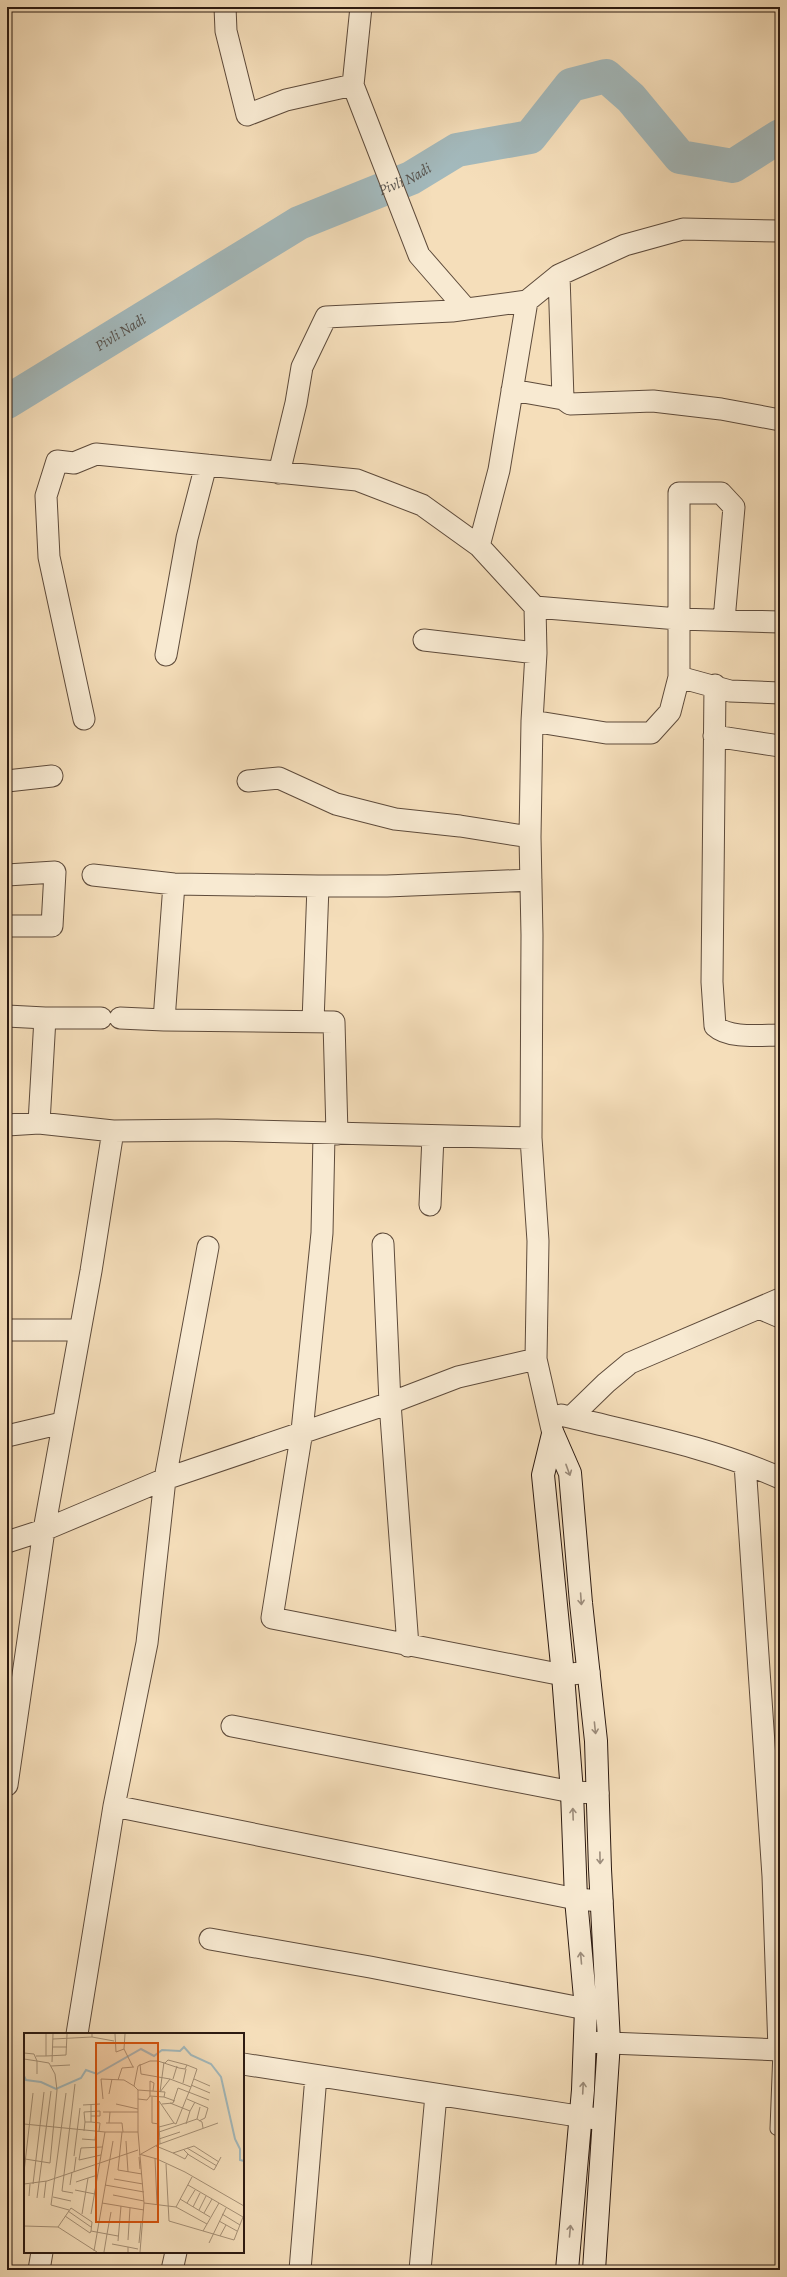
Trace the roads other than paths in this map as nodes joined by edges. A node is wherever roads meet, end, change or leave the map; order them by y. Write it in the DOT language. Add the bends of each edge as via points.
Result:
graph roads {
  1 [pos="225,7"];
  2 [pos="360,7"];
  3 [pos="353,86"];
  4 [pos="780,231"];
  5 [pos="560,275"];
  6 [pos="527,300"];
  7 [pos="466,309"];
  8 [pos="512,390"];
  9 [pos="563,399"];
  10 [pos="780,420"];
  11 [pos="206,465"];
  12 [pos="279,473"];
  13 [pos="479,546"];
  14 [pos="535,607"];
  15 [pos="678,619"];
  16 [pos="724,620"];
  17 [pos="780,622"];
  18 [pos="424,640"];
  19 [pos="536,653"];
  20 [pos="166,655"];
  21 [pos="679,677"];
  22 [pos="715,685"];
  23 [pos="780,693"];
  24 [pos="84,719"];
  25 [pos="532,721"];
  26 [pos="714,736"];
  27 [pos="780,746"];
  28 [pos="52,776"];
  29 [pos="7,781"];
  30 [pos="248,781"];
  31 [pos="530,837"];
  32 [pos="7,875"];
  33 [pos="93,875"];
  34 [pos="531,880"];
  35 [pos="174,884"];
  36 [pos="318,886"];
  37 [pos="7,926"];
  38 [pos="7,1016"];
  39 [pos="45,1018"];
  40 [pos="164,1020"];
  41 [pos="313,1022"];
  42 [pos="780,1035"];
  43 [pos="39,1123"];
  44 [pos="7,1125"];
  45 [pos="113,1131"];
  46 [pos="330,1134"];
  47 [pos="433,1136"];
  48 [pos="531,1138"];
  49 [pos="430,1205"];
  50 [pos="383,1244"];
  51 [pos="208,1247"];
  52 [pos="780,1299"];
  53 [pos="759,1308"];
  54 [pos="780,1317"];
  55 [pos="7,1330"];
  56 [pos="80,1330"];
  57 [pos="536,1359"];
  58 [pos="390,1403"];
  59 [pos="549,1412"];
  60 [pos="571,1417"];
  61 [pos="62,1422"];
  62 [pos="302,1431"];
  63 [pos="552,1434"];
  64 [pos="7,1436"];
  65 [pos="746,1464"];
  66 [pos="780,1478"];
  67 [pos="164,1479"];
  68 [pos="44,1530"];
  69 [pos="7,1542"];
  70 [pos="408,1646"];
  71 [pos="589,1672"];
  72 [pos="563,1675"];
  73 [pos="14,1679"];
  74 [pos="232,1726"];
  75 [pos="7,1785"];
  76 [pos="572,1792"];
  77 [pos="598,1793"];
  78 [pos="114,1806"];
  79 [pos="576,1899"];
  80 [pos="602,1901"];
  81 [pos="210,1939"];
  82 [pos="586,2009"];
  83 [pos="608,2010"];
  84 [pos="77,2033"];
  85 [pos="585,2042"];
  86 [pos="608,2042"];
  87 [pos="779,2050"];
  88 [pos="244,2064"];
  89 [pos="316,2076"];
  90 [pos="436,2095"];
  91 [pos="581,2116"];
  92 [pos="603,2120"];
  93 [pos="780,2131"];
  94 [pos="42,2253"];
  95 [pos="176,2253"];
  96 [pos="40,2270"];
  97 [pos="172,2270"];
  98 [pos="300,2270"];
  99 [pos="420,2270"];
  100 [pos="567,2270"];
  101 [pos="594,2270"];
  1 -- 3 [label="street" via="226,31 247,115 286,100"];
  2 -- 3 [label="street"];
  3 -- 7 [label="street" via="419,255"];
  4 -- 5 [label="street" via="682,229 625,245"];
  5 -- 6 [label="street"];
  5 -- 9 [label="street"];
  6 -- 7 [label="street"];
  6 -- 8 [label="street"];
  7 -- 12 [label="street" via="326,317 302,367"];
  8 -- 9 [label="street"];
  8 -- 13 [label="street" via="498,470"];
  9 -- 10 [label="street" via="570,404 653,401 720,409"];
  11 -- 12 [label="street"];
  11 -- 20 [label="street" via="187,538"];
  11 -- 24 [label="street" via="96,454 74,463 57,461 46,496 49,557"];
  12 -- 13 [label="street" via="357,480 422,505"];
  13 -- 14 [label="street"];
  14 -- 15 [label="street"];
  14 -- 19 [label="street"];
  15 -- 16 [label="street"];
  15 -- 16 [label="street" via="679,493 721,493 734,507"];
  15 -- 21 [label="street"];
  16 -- 17 [label="street"];
  18 -- 19 [label="street"];
  19 -- 25 [label="street"];
  21 -- 22 [label="street"];
  21 -- 25 [label="street" via="670,712 651,733 606,733"];
  22 -- 23 [label="street" via="730,691"];
  22 -- 26 [label="street"];
  25 -- 31 [label="street"];
  26 -- 27 [label="street"];
  26 -- 42 [label="street" via="712,982 715,1026 732,1033"];
  28 -- 29 [label="street"];
  30 -- 31 [label="street" via="279,778 336,804 395,819"];
  31 -- 34 [label="street"];
  32 -- 37 [label="street" via="55,872 52,926"];
  33 -- 35 [label="street"];
  34 -- 36 [label="street"];
  34 -- 48 [label="street"];
  35 -- 36 [label="street"];
  35 -- 40 [label="street"];
  36 -- 41 [label="street"];
  38 -- 39 [label="street"];
  39 -- 40 [label="street"];
  39 -- 43 [label="street"];
  40 -- 41 [label="street"];
  41 -- 46 [label="street" via="334,1022"];
  43 -- 44 [label="street"];
  43 -- 45 [label="street"];
  45 -- 46 [label="street" via="217,1130"];
  45 -- 56 [label="street"];
  46 -- 47 [label="street"];
  46 -- 62 [label="street"];
  47 -- 48 [label="street"];
  47 -- 49 [label="street"];
  48 -- 57 [label="street" via="538,1241"];
  50 -- 58 [label="street"];
  51 -- 67 [label="street"];
  52 -- 53 [label="street"];
  53 -- 54 [label="street"];
  53 -- 60 [label="street" via="630,1363"];
  55 -- 56 [label="street"];
  56 -- 61 [label="street"];
  57 -- 58 [label="street" via="458,1377"];
  57 -- 59 [label="street"];
  58 -- 62 [label="street"];
  58 -- 70 [label="street"];
  59 -- 60 [label="street"];
  59 -- 63 [label="street"];
  60 -- 65 [label="street" via="615,1426"];
  61 -- 64 [label="street"];
  61 -- 68 [label="street"];
  62 -- 67 [label="street"];
  62 -- 70 [label="street" via="272,1618"];
  63 -- 71 [label="street, one-way" via="570,1473"];
  63 -- 72 [label="street" via="543,1475"];
  65 -- 66 [label="street"];
  65 -- 87 [label="street" via="773,1876"];
  67 -- 68 [label="street"];
  67 -- 78 [label="street" via="146,1642"];
  68 -- 69 [label="street"];
  68 -- 73 [label="street"];
  70 -- 72 [label="street"];
  71 -- 72 [label="street"];
  71 -- 77 [label="street, one-way"];
  72 -- 76 [label="street"];
  73 -- 75 [label="street"];
  74 -- 76 [label="street"];
  76 -- 77 [label="street"];
  79 -- 76 [label="street, one-way"];
  77 -- 80 [label="street, one-way"];
  78 -- 79 [label="street"];
  78 -- 84 [label="street"];
  79 -- 80 [label="street"];
  82 -- 79 [label="street, one-way"];
  80 -- 83 [label="street"];
  81 -- 82 [label="street" via="370,1966"];
  82 -- 83 [label="street"];
  82 -- 85 [label="street"];
  83 -- 86 [label="street"];
  85 -- 86 [label="street"];
  91 -- 85 [label="street, one-way"];
  86 -- 87 [label="street"];
  86 -- 92 [label="street"];
  87 -- 93 [label="lane" via="776,2129"];
  88 -- 89 [label="street"];
  89 -- 90 [label="street"];
  89 -- 98 [label="street"];
  90 -- 91 [label="street"];
  90 -- 99 [label="street"];
  91 -- 92 [label="street"];
  100 -- 91 [label="street, one-way"];
  92 -- 101 [label="street"];
  94 -- 96 [label="street"];
  95 -- 97 [label="street"];
}
